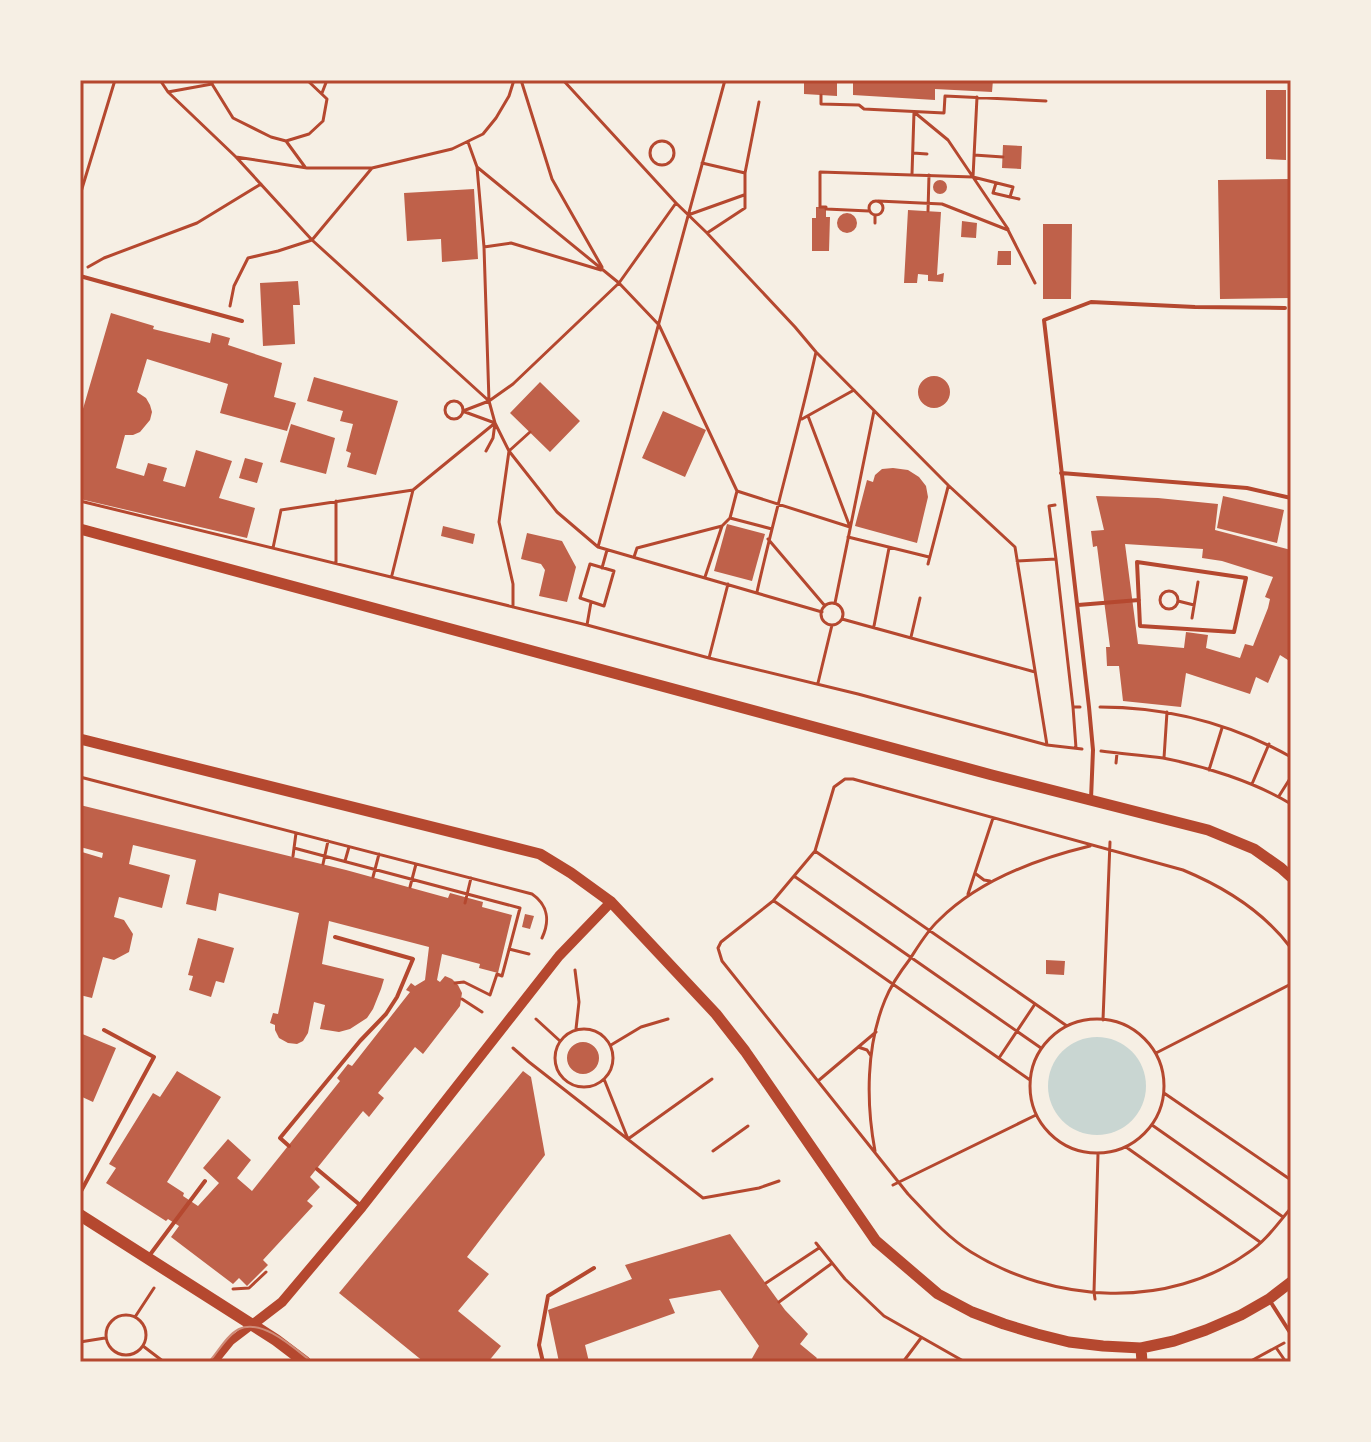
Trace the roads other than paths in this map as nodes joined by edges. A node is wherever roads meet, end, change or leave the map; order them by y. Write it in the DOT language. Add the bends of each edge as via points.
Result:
graph roads {
  1 [pos="80,274"];
  2 [pos="1285,308"];
  3 [pos="242,321"];
  4 [pos="1061,473"];
  5 [pos="1291,498"];
  6 [pos="80,529"];
  7 [pos="1139,600"];
  8 [pos="1077,605"];
  9 [pos="80,739"];
  10 [pos="1091,801"];
  11 [pos="1291,877"];
  12 [pos="611,902"];
  13 [pos="335,937"];
  14 [pos="104,1030"];
  15 [pos="289,1146"];
  16 [pos="317,1169"];
  17 [pos="205,1181"];
  18 [pos="80,1193"];
  19 [pos="362,1207"];
  20 [pos="80,1215"];
  21 [pos="147,1258"];
  22 [pos="594,1268"];
  23 [pos="1291,1282"];
  24 [pos="1269,1299"];
  25 [pos="252,1325"];
  26 [pos="1291,1337"];
  27 [pos="1141,1348"];
  28 [pos="214,1362"];
  29 [pos="305,1362"];
  30 [pos="543,1362"];
  31 [pos="1142,1362"];
  1 -- 3 [label="lane"];
  2 -- 4 [label="lane" via="1091,302 1044,320"];
  4 -- 5 [label="lane" via="1247,488"];
  4 -- 8 [label="lane"];
  6 -- 10 [label="main road"];
  7 -- 7 [label="lane" via="1137,562 1246,578 1234,632 1140,626"];
  7 -- 8 [label="lane"];
  8 -- 10 [label="lane" via="1093,750"];
  9 -- 12 [label="main road" via="540,854"];
  10 -- 11 [label="main road" via="1208,830 1254,849"];
  12 -- 19 [label="street" via="559,956"];
  12 -- 27 [label="main road" via="716,1014 876,1241 907,1268 938,1294 1004,1324 1069,1342"];
  13 -- 15 [label="lane" via="413,959 386,1014 280,1138"];
  14 -- 18 [label="lane" via="154,1057"];
  16 -- 19 [label="lane"];
  17 -- 21 [label="lane"];
  19 -- 25 [label="street" via="282,1302"];
  20 -- 21 [label="main road"];
  21 -- 25 [label="main road"];
  22 -- 30 [label="lane" via="548,1296 539,1345"];
  23 -- 24 [label="main road"];
  24 -- 26 [label="lane"];
  24 -- 27 [label="main road" via="1206,1330"];
  25 -- 28 [label="street"];
  25 -- 29 [label="main road"];
  27 -- 31 [label="main road"];
}
